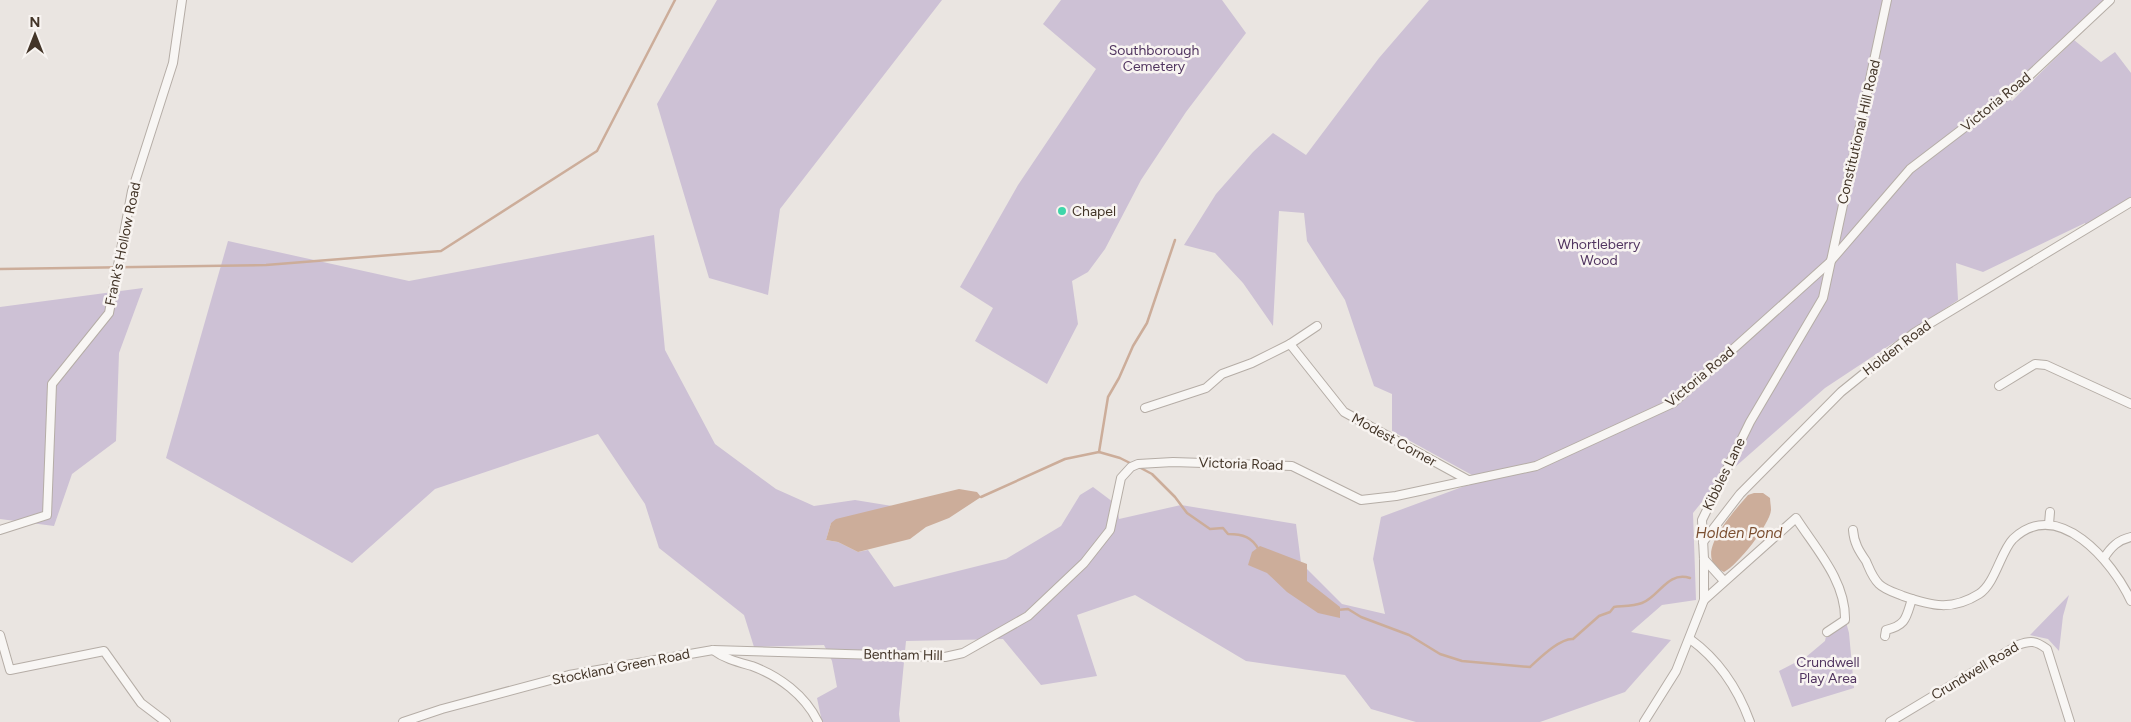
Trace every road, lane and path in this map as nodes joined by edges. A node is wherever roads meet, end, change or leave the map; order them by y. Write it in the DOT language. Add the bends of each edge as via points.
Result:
graph roads {
  1 [pos="182,0"];
  2 [pos="1887,0"];
  3 [pos="2110,0"];
  4 [pos="2131,202"];
  5 [pos="1830,263"];
  6 [pos="1317,326"];
  7 [pos="1290,344"];
  8 [pos="1999,386"];
  9 [pos="2131,404"];
  10 [pos="1145,408"];
  11 [pos="1148,462"];
  12 [pos="1468,480"];
  13 [pos="2050,512"];
  14 [pos="2049,524"];
  15 [pos="0,530"];
  16 [pos="1853,530"];
  17 [pos="2131,537"];
  18 [pos="1703,542"];
  19 [pos="2104,558"];
  20 [pos="1704,559"];
  21 [pos="1724,581"];
  22 [pos="1912,599"];
  23 [pos="1704,600"];
  24 [pos="2131,601"];
  25 [pos="1827,632"];
  26 [pos="0,635"];
  27 [pos="1885,636"];
  28 [pos="1690,639"];
  29 [pos="713,650"];
  30 [pos="166,722"];
  31 [pos="403,722"];
  32 [pos="818,722"];
  33 [pos="1644,722"];
  34 [pos="1750,722"];
  35 [pos="1890,722"];
  36 [pos="2070,722"];
  1 -- 15 [label="street, Frank's Hollow Road" via="173,63 132,192 109,313 52,384 48,515"];
  2 -- 5 [label="street, Constitutional Hill Road"];
  3 -- 5 [label="street, Victoria Road" via="2015,89 1910,169"];
  4 -- 18 [label="street, Holden Road" via="1914,333 1841,392 1740,494"];
  5 -- 12 [label="street, Victoria Road" via="1673,403 1536,466"];
  5 -- 18 [label="street, Kibbles Lane" via="1823,298 1750,422 1702,520"];
  6 -- 7 [label="street"];
  7 -- 10 [label="street" via="1222,374 1206,388"];
  7 -- 12 [label="street, Modest Corner" via="1344,412"];
  8 -- 9 [label="street" via="2035,364 2046,365"];
  11 -- 12 [label="street, Victoria Road" via="1292,466 1360,500 1396,496"];
  11 -- 29 [label="street, Bentham Hill" via="1125,472 1119,485 1110,530 1084,563 1028,616 963,653 945,657"];
  13 -- 14 [label="street"];
  14 -- 19 [label="street" via="2067,530"];
  14 -- 22 [label="street" via="2028,528 2012,540 1982,592 1960,604 1943,606"];
  16 -- 22 [label="street" via="1854,541 1880,586"];
  17 -- 19 [label="street" via="2110,548"];
  18 -- 20 [label="street, Kibbles Lane"];
  19 -- 24 [label="street"];
  20 -- 21 [label="street"];
  20 -- 23 [label="street, Kibbles Lane"];
  21 -- 23 [label="street"];
  21 -- 25 [label="street" via="1796,518 1841,591 1845,605 1844,620"];
  22 -- 27 [label="street" via="1905,620 1899,627 1886,630"];
  23 -- 28 [label="street, Kibbles Lane"];
  26 -- 30 [label="street" via="10,670 104,651 142,703"];
  28 -- 33 [label="street, Kibbles Lane" via="1676,671"];
  28 -- 34 [label="street" via="1714,659 1734,687"];
  29 -- 31 [label="street, Stockland Green Road" via="569,675"];
  29 -- 32 [label="street" via="724,658 753,667 786,684 807,705"];
  35 -- 36 [label="street, Crundwell Road" via="2030,640 2047,649"];
}
